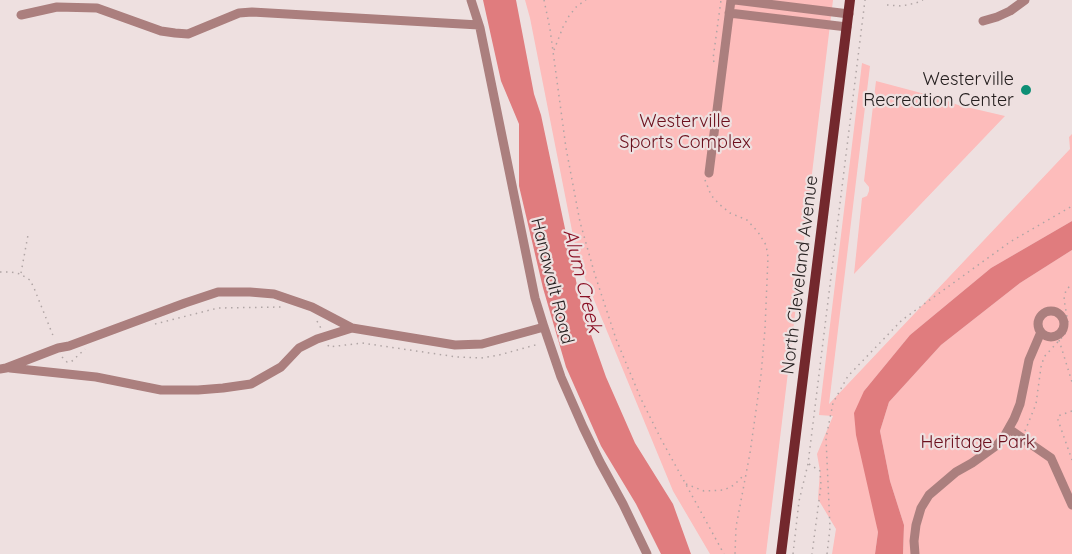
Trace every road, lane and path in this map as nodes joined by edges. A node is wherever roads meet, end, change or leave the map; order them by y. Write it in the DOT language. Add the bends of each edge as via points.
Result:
graph roads {
  1 [pos="471,0"];
  2 [pos="544,0"];
  3 [pos="586,0"];
  4 [pos="733,0"];
  5 [pos="850,0"];
  6 [pos="865,0"];
  7 [pos="923,0"];
  8 [pos="1025,0"];
  9 [pos="887,5"];
  10 [pos="729,13"];
  11 [pos="849,14"];
  12 [pos="21,15"];
  13 [pos="983,21"];
  14 [pos="478,25"];
  15 [pos="847,27"];
  16 [pos="553,51"];
  17 [pos="707,177"];
  18 [pos="1072,206"];
  19 [pos="28,235"];
  20 [pos="0,272"];
  21 [pos="20,274"];
  22 [pos="1072,284"];
  23 [pos="289,308"];
  24 [pos="314,318"];
  25 [pos="333,318"];
  26 [pos="149,325"];
  27 [pos="544,327"];
  28 [pos="321,328"];
  29 [pos="352,328"];
  30 [pos="1041,332"];
  31 [pos="331,335"];
  32 [pos="1059,340"];
  33 [pos="55,341"];
  34 [pos="87,347"];
  35 [pos="60,352"];
  36 [pos="46,353"];
  37 [pos="3,368"];
  38 [pos="49,372"];
  39 [pos="1072,382"];
  40 [pos="1072,411"];
  41 [pos="1009,429"];
  42 [pos="1022,438"];
  43 [pos="1072,460"];
  44 [pos="808,464"];
  45 [pos="746,474"];
  46 [pos="685,484"];
  47 [pos="794,500"];
  48 [pos="1072,505"];
  49 [pos="647,554"];
  50 [pos="723,554"];
  51 [pos="735,554"];
  52 [pos="781,554"];
  53 [pos="793,554"];
  54 [pos="812,554"];
  55 [pos="826,554"];
  56 [pos="915,554"];
  1 -- 14 [label="street, Hanawalt Road"];
  2 -- 16 [label="path"];
  3 -- 16 [label="path" via="569,16"];
  4 -- 10 [label="street"];
  4 -- 11 [label="street"];
  5 -- 11 [label="main road, North Cleveland Avenue"];
  6 -- 44 [label="path"];
  7 -- 9 [label="path" via="902,6"];
  8 -- 13 [label="street" via="1010,11"];
  10 -- 15 [label="street"];
  10 -- 17 [label="street"];
  11 -- 15 [label="main road, North Cleveland Avenue"];
  12 -- 14 [label="street" via="57,7 97,8 161,31 188,34 239,13 252,12"];
  14 -- 27 [label="street, Hanawalt Road"];
  15 -- 47 [label="main road, North Cleveland Avenue"];
  16 -- 46 [label="path" via="566,148 595,275 641,399"];
  17 -- 45 [label="path" via="711,195 730,213 747,220 766,245 768,257 761,375"];
  18 -- 55 [label="path" via="1010,242 902,320 848,376 833,403 826,438 830,528"];
  19 -- 21 [label="path"];
  20 -- 21 [label="path"];
  21 -- 33 [label="path" via="30,280"];
  22 -- 32 [label="path" via="1065,290 1068,323"];
  23 -- 26 [label="path" via="218,308"];
  24 -- 28 [label="path"];
  25 -- 29 [label="street"];
  25 -- 31 [label="street"];
  25 -- 36 [label="street" via="274,294 218,292"];
  27 -- 29 [label="street" via="482,344 455,345"];
  27 -- 49 [label="street, Hanawalt Road" via="583,427"];
  29 -- 31 [label="street"];
  30 -- 41 [label="street"];
  31 -- 38 [label="street" via="299,348 281,366 251,384 223,388 161,390"];
  32 -- 39 [label="path"];
  32 -- 42 [label="path" via="1044,357 1036,404"];
  34 -- 35 [label="path" via="68,363"];
  36 -- 37 [label="street"];
  36 -- 38 [label="street"];
  37 -- 38 [label="street"];
  40 -- 43 [label="path" via="1058,416 1058,420"];
  41 -- 42 [label="street"];
  41 -- 56 [label="street" via="997,445 929,495 916,525"];
  42 -- 48 [label="street" via="1051,458"];
  44 -- 47 [label="path"];
  44 -- 54 [label="path" via="820,471 821,485"];
  45 -- 46 [label="path" via="734,485 712,492"];
  45 -- 51 [label="path"];
  46 -- 50 [label="path"];
  47 -- 52 [label="main road, North Cleveland Avenue"];
  47 -- 53 [label="path"];
}
